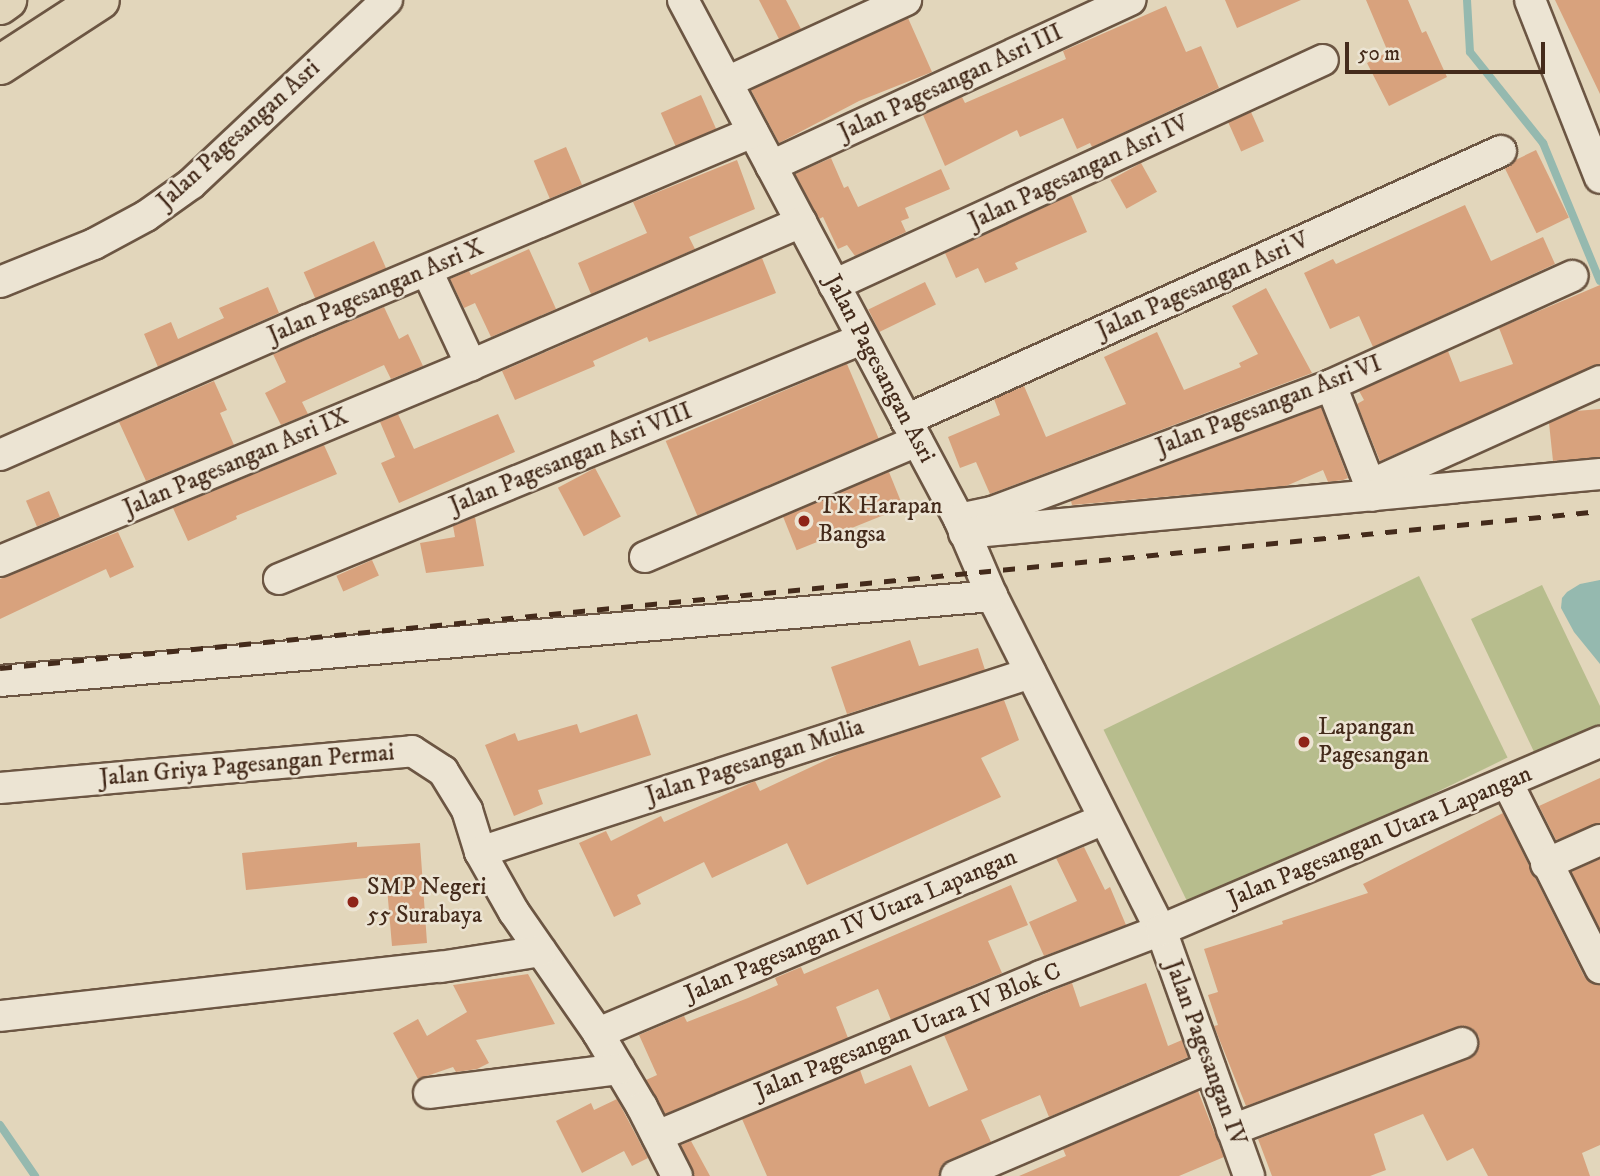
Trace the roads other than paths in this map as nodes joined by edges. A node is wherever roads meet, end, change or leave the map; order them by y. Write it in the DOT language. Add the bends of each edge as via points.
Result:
graph roads {
  1 [pos="7,0"];
  2 [pos="100,0"];
  3 [pos="387,0"];
  4 [pos="683,0"];
  5 [pos="906,0"];
  6 [pos="1132,0"];
  7 [pos="1530,0"];
  8 [pos="0,5"];
  9 [pos="1323,60"];
  10 [pos="0,65"];
  11 [pos="727,82"];
  12 [pos="753,132"];
  13 [pos="1501,152"];
  14 [pos="771,166"];
  15 [pos="1600,178"];
  16 [pos="801,222"];
  17 [pos="427,271"];
  18 [pos="1572,275"];
  19 [pos="0,282"];
  20 [pos="834,285"];
  21 [pos="862,338"];
  22 [pos="471,365"];
  23 [pos="1600,381"];
  24 [pos="1331,385"];
  25 [pos="911,431"];
  26 [pos="0,455"];
  27 [pos="1600,474"];
  28 [pos="1371,491"];
  29 [pos="961,526"];
  30 [pos="645,557"];
  31 [pos="0,561"];
  32 [pos="279,579"];
  33 [pos="992,596"];
  34 [pos="1031,673"];
  35 [pos="0,681"];
  36 [pos="1600,742"];
  37 [pos="1508,784"];
  38 [pos="0,788"];
  39 [pos="1104,818"];
  40 [pos="1600,840"];
  41 [pos="480,852"];
  42 [pos="1546,864"];
  43 [pos="1161,930"];
  44 [pos="541,951"];
  45 [pos="1600,968"];
  46 [pos="0,1016"];
  47 [pos="598,1033"];
  48 [pos="1462,1043"];
  49 [pos="1210,1067"];
  50 [pos="619,1069"];
  51 [pos="429,1093"];
  52 [pos="1232,1130"];
  53 [pos="656,1136"];
  54 [pos="677,1176"];
  55 [pos="957,1176"];
  56 [pos="1249,1176"];
  1 -- 8 [label="highway"];
  2 -- 10 [label="highway"];
  3 -- 19 [label="street, Jalan Pagesangan Asri" via="191,184 146,216 94,244"];
  4 -- 11 [label="street, Jalan Pagesangan Asri"];
  5 -- 11 [label="street"];
  6 -- 14 [label="street, Jalan Pagesangan Asri III"];
  7 -- 15 [label="street"];
  9 -- 20 [label="street, Jalan Pagesangan Asri IV"];
  11 -- 12 [label="street, Jalan Pagesangan Asri"];
  12 -- 14 [label="street, Jalan Pagesangan Asri"];
  12 -- 17 [label="street, Jalan Pagesangan Asri X"];
  13 -- 25 [label="street, Jalan Pagesangan Asri V"];
  14 -- 16 [label="street, Jalan Pagesangan Asri"];
  16 -- 20 [label="street, Jalan Pagesangan Asri"];
  16 -- 22 [label="street, Jalan Pagesangan Asri IX"];
  17 -- 22 [label="street"];
  17 -- 26 [label="street, Jalan Pagesangan Asri X"];
  18 -- 24 [label="street, Jalan Pagesangan Asri VI"];
  20 -- 21 [label="street, Jalan Pagesangan Asri"];
  21 -- 25 [label="street, Jalan Pagesangan Asri"];
  21 -- 32 [label="street, Jalan Pagesangan Asri VIII"];
  22 -- 31 [label="street, Jalan Pagesangan Asri IX"];
  23 -- 28 [label="street"];
  24 -- 28 [label="street"];
  24 -- 29 [label="street, Jalan Pagesangan Asri VI"];
  25 -- 29 [label="street, Jalan Pagesangan Asri"];
  25 -- 30 [label="street, Jalan Pagesangan Asri V"];
  27 -- 28 [label="street"];
  28 -- 29 [label="street"];
  29 -- 33 [label="street, Jalan Pagesangan Asri"];
  33 -- 34 [label="street, Jalan Pagesangan Asri"];
  33 -- 35 [label="street"];
  34 -- 39 [label="street, Jalan Pagesangan Asri"];
  34 -- 41 [label="street, Jalan Pagesangan Mulia"];
  36 -- 37 [label="street, Jalan Pagesangan Utara Lapangan"];
  37 -- 42 [label="street"];
  37 -- 43 [label="street, Jalan Pagesangan Utara Lapangan"];
  38 -- 41 [label="street, Jalan Griya Pagesangan Permai" via="412,751 443,771 467,810"];
  39 -- 43 [label="street, Jalan Pagesangan Asri"];
  39 -- 47 [label="street, Jalan Pagesangan IV Utara Lapangan"];
  40 -- 42 [label="street"];
  41 -- 44 [label="street, Jalan Griya Pagesangan Permai"];
  42 -- 45 [label="street"];
  43 -- 49 [label="street, Jalan Pagesangan IV"];
  43 -- 53 [label="street, Jalan Pagesangan Utara IV Blok C"];
  44 -- 46 [label="street" via="440,967"];
  44 -- 47 [label="street, Jalan Griya Pagesangan Permai"];
  47 -- 50 [label="street, Jalan Griya Pagesangan Permai"];
  48 -- 52 [label="street"];
  49 -- 52 [label="street, Jalan Pagesangan IV"];
  49 -- 55 [label="street"];
  50 -- 51 [label="street"];
  50 -- 53 [label="street, Jalan Griya Pagesangan Permai"];
  52 -- 56 [label="street, Jalan Pagesangan IV"];
  53 -- 54 [label="street, Jalan Griya Pagesangan Permai"];
}
